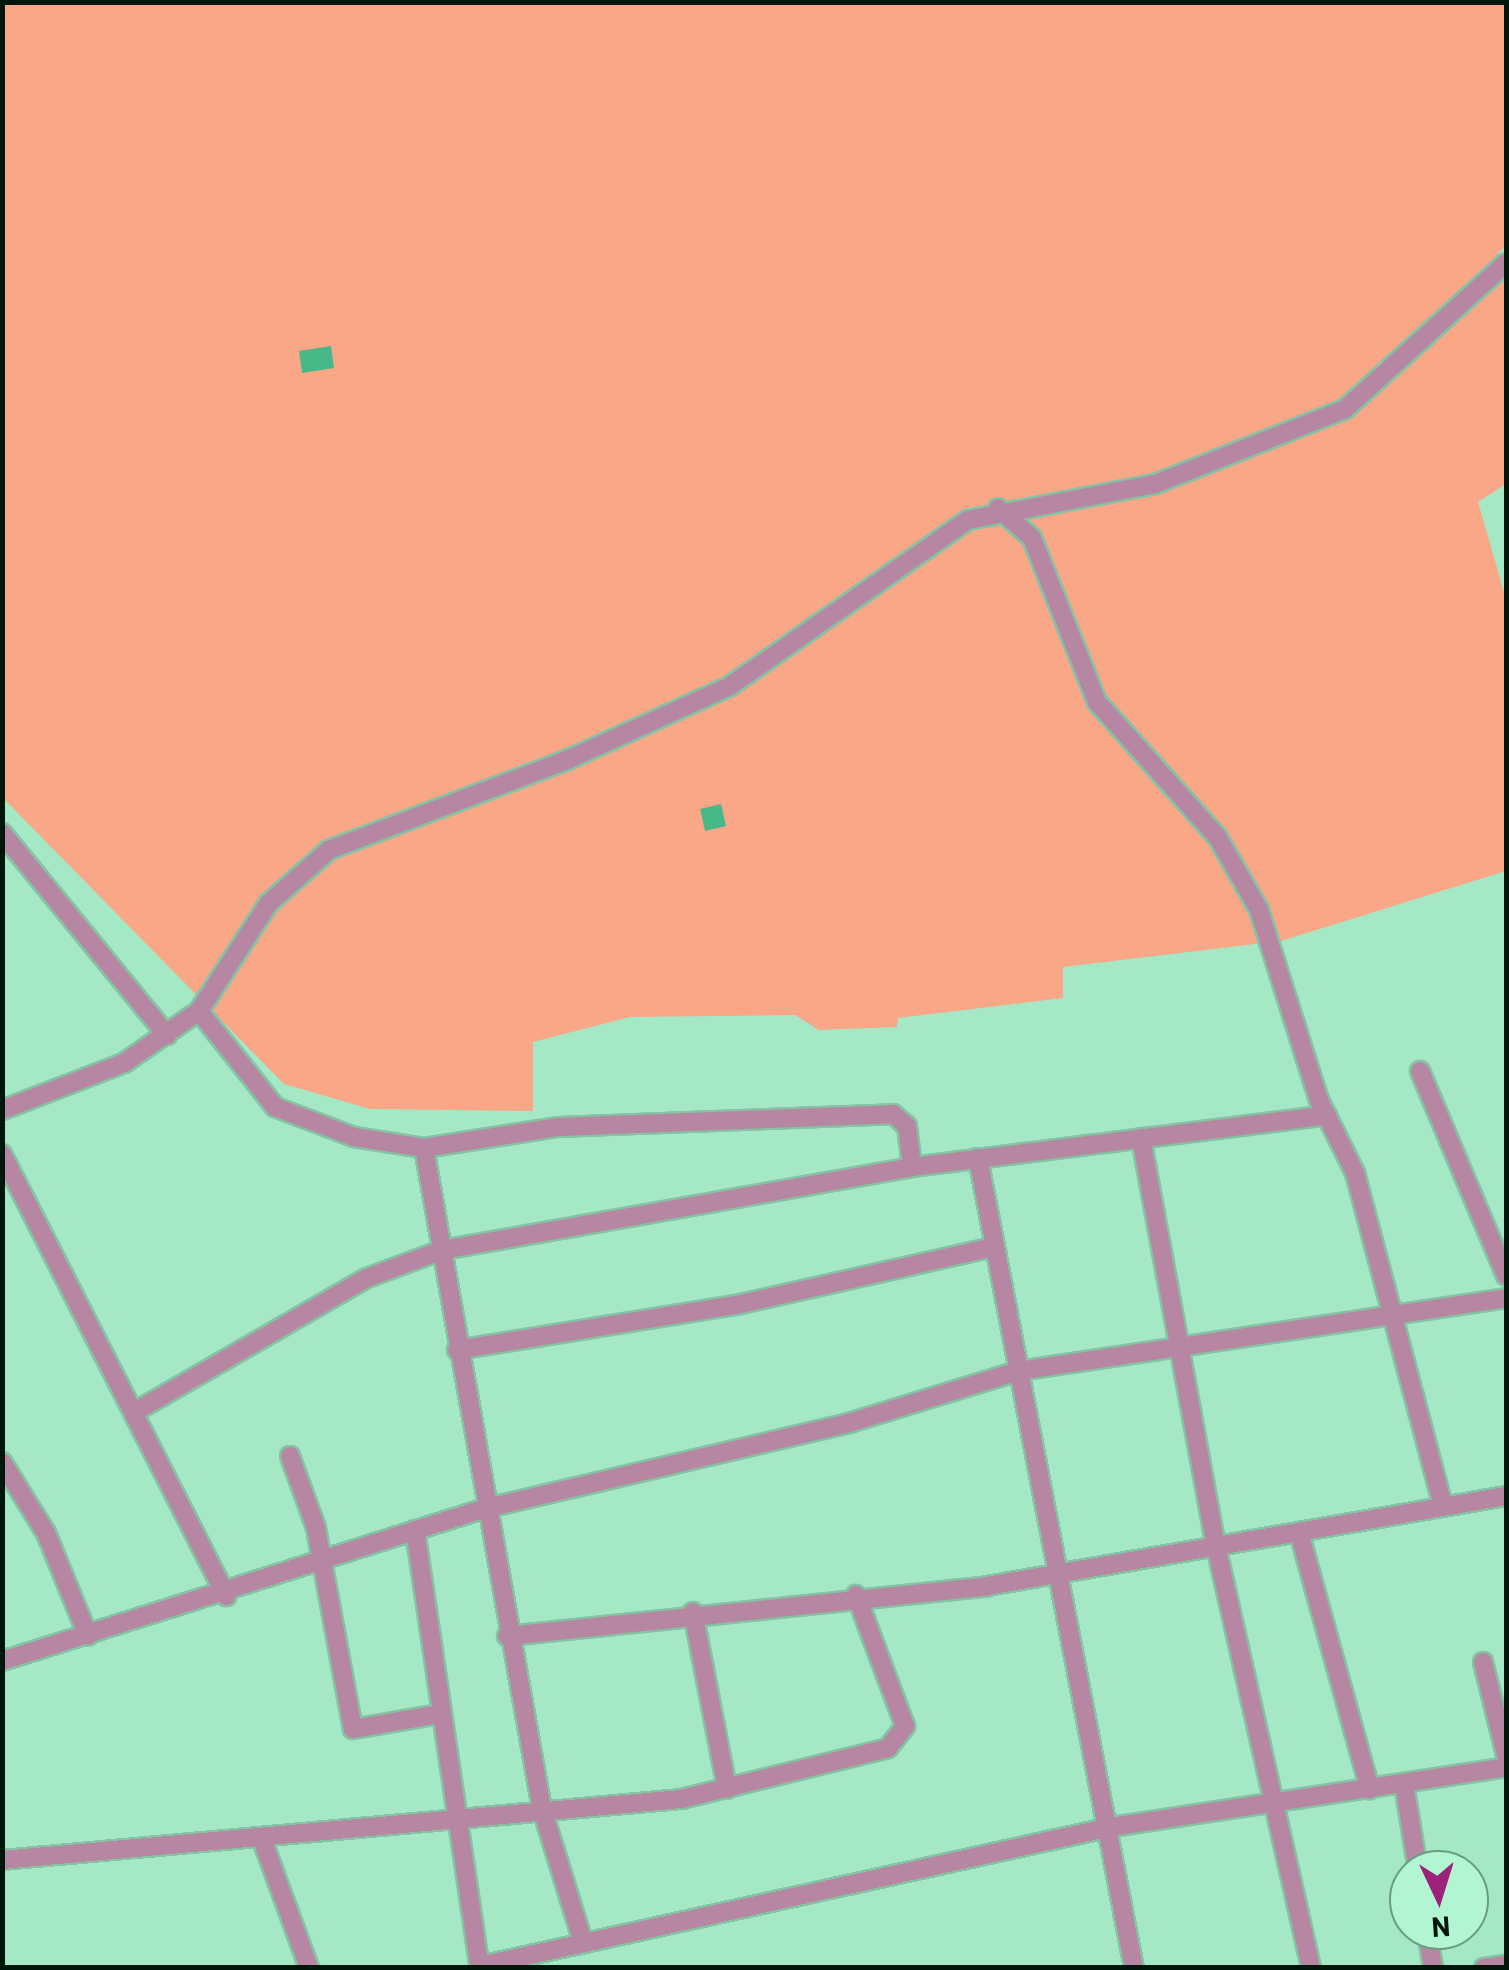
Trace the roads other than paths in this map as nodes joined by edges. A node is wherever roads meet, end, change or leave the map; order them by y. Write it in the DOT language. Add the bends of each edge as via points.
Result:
graph roads {
  1 [pos="1506,263"];
  2 [pos="998,508"];
  3 [pos="2,833"];
  4 [pos="199,1011"];
  5 [pos="167,1035"];
  6 [pos="1420,1071"];
  7 [pos="2,1110"];
  8 [pos="1327,1115"];
  9 [pos="1141,1138"];
  10 [pos="424,1148"];
  11 [pos="2,1154"];
  12 [pos="978,1158"];
  13 [pos="912,1167"];
  14 [pos="992,1247"];
  15 [pos="442,1250"];
  16 [pos="1506,1276"];
  17 [pos="1506,1298"];
  18 [pos="1394,1317"];
  19 [pos="1177,1346"];
  20 [pos="457,1350"];
  21 [pos="1018,1371"];
  22 [pos="138,1410"];
  23 [pos="290,1456"];
  24 [pos="2,1462"];
  25 [pos="1506,1496"];
  26 [pos="1444,1507"];
  27 [pos="483,1509"];
  28 [pos="416,1530"];
  29 [pos="1299,1532"];
  30 [pos="1216,1546"];
  31 [pos="323,1560"];
  32 [pos="1064,1574"];
  33 [pos="856,1595"];
  34 [pos="226,1596"];
  35 [pos="693,1612"];
  36 [pos="88,1636"];
  37 [pos="507,1636"];
  38 [pos="2,1661"];
  39 [pos="1483,1662"];
  40 [pos="440,1714"];
  41 [pos="1506,1755"];
  42 [pos="1506,1767"];
  43 [pos="1404,1784"];
  44 [pos="1370,1789"];
  45 [pos="728,1790"];
  46 [pos="1277,1804"];
  47 [pos="542,1809"];
  48 [pos="457,1820"];
  49 [pos="1111,1827"];
  50 [pos="264,1842"];
  51 [pos="1415,1850"];
  52 [pos="2,1860"];
  53 [pos="581,1936"];
  54 [pos="1506,1965"];
  55 [pos="480,1966"];
  56 [pos="309,1968"];
  57 [pos="1134,1968"];
  58 [pos="1311,1968"];
  59 [pos="1484,1968"];
  1 -- 2 [label="street" via="1345,409 1156,484"];
  2 -- 4 [label="street" via="928,542 730,686 567,760 329,850 269,903"];
  2 -- 8 [label="street" via="1032,538 1097,702 1243,874"];
  3 -- 5 [label="street"];
  4 -- 5 [label="street"];
  4 -- 10 [label="street" via="275,1107 354,1137"];
  5 -- 7 [label="street" via="94,1077"];
  6 -- 16 [label="street"];
  8 -- 9 [label="street"];
  8 -- 18 [label="street" via="1355,1173"];
  9 -- 12 [label="street"];
  9 -- 19 [label="street"];
  10 -- 13 [label="street" via="558,1127 893,1114 906,1126"];
  10 -- 15 [label="street"];
  11 -- 22 [label="street"];
  12 -- 13 [label="street"];
  12 -- 14 [label="street"];
  13 -- 15 [label="street"];
  14 -- 20 [label="street" via="736,1305"];
  14 -- 21 [label="street"];
  15 -- 20 [label="street"];
  15 -- 22 [label="street" via="367,1278"];
  17 -- 18 [label="street"];
  18 -- 19 [label="street"];
  18 -- 26 [label="street"];
  19 -- 21 [label="street"];
  19 -- 30 [label="street"];
  20 -- 27 [label="street"];
  21 -- 27 [label="street" via="849,1423"];
  21 -- 32 [label="street"];
  22 -- 34 [label="street"];
  23 -- 31 [label="street"];
  24 -- 36 [label="street" via="46,1533"];
  25 -- 26 [label="street"];
  26 -- 29 [label="street"];
  27 -- 28 [label="street"];
  27 -- 37 [label="street"];
  28 -- 31 [label="street"];
  28 -- 40 [label="street"];
  29 -- 30 [label="street"];
  29 -- 44 [label="street"];
  30 -- 32 [label="street"];
  30 -- 46 [label="street"];
  31 -- 34 [label="street"];
  31 -- 40 [label="street" via="352,1729"];
  32 -- 33 [label="street"];
  32 -- 49 [label="street"];
  33 -- 35 [label="street"];
  33 -- 45 [label="street" via="903,1738"];
  34 -- 36 [label="street"];
  35 -- 37 [label="street"];
  35 -- 45 [label="street"];
  36 -- 38 [label="street"];
  37 -- 47 [label="street"];
  39 -- 41 [label="street"];
  40 -- 48 [label="street"];
  42 -- 43 [label="street"];
  43 -- 44 [label="street"];
  43 -- 51 [label="street"];
  44 -- 46 [label="street"];
  45 -- 47 [label="street"];
  46 -- 49 [label="street"];
  46 -- 58 [label="street"];
  47 -- 48 [label="street"];
  47 -- 53 [label="street"];
  48 -- 50 [label="street"];
  48 -- 55 [label="street"];
  49 -- 53 [label="street"];
  49 -- 57 [label="street"];
  50 -- 52 [label="street"];
  50 -- 56 [label="street"];
  53 -- 55 [label="street"];
  54 -- 59 [label="street"];
}
